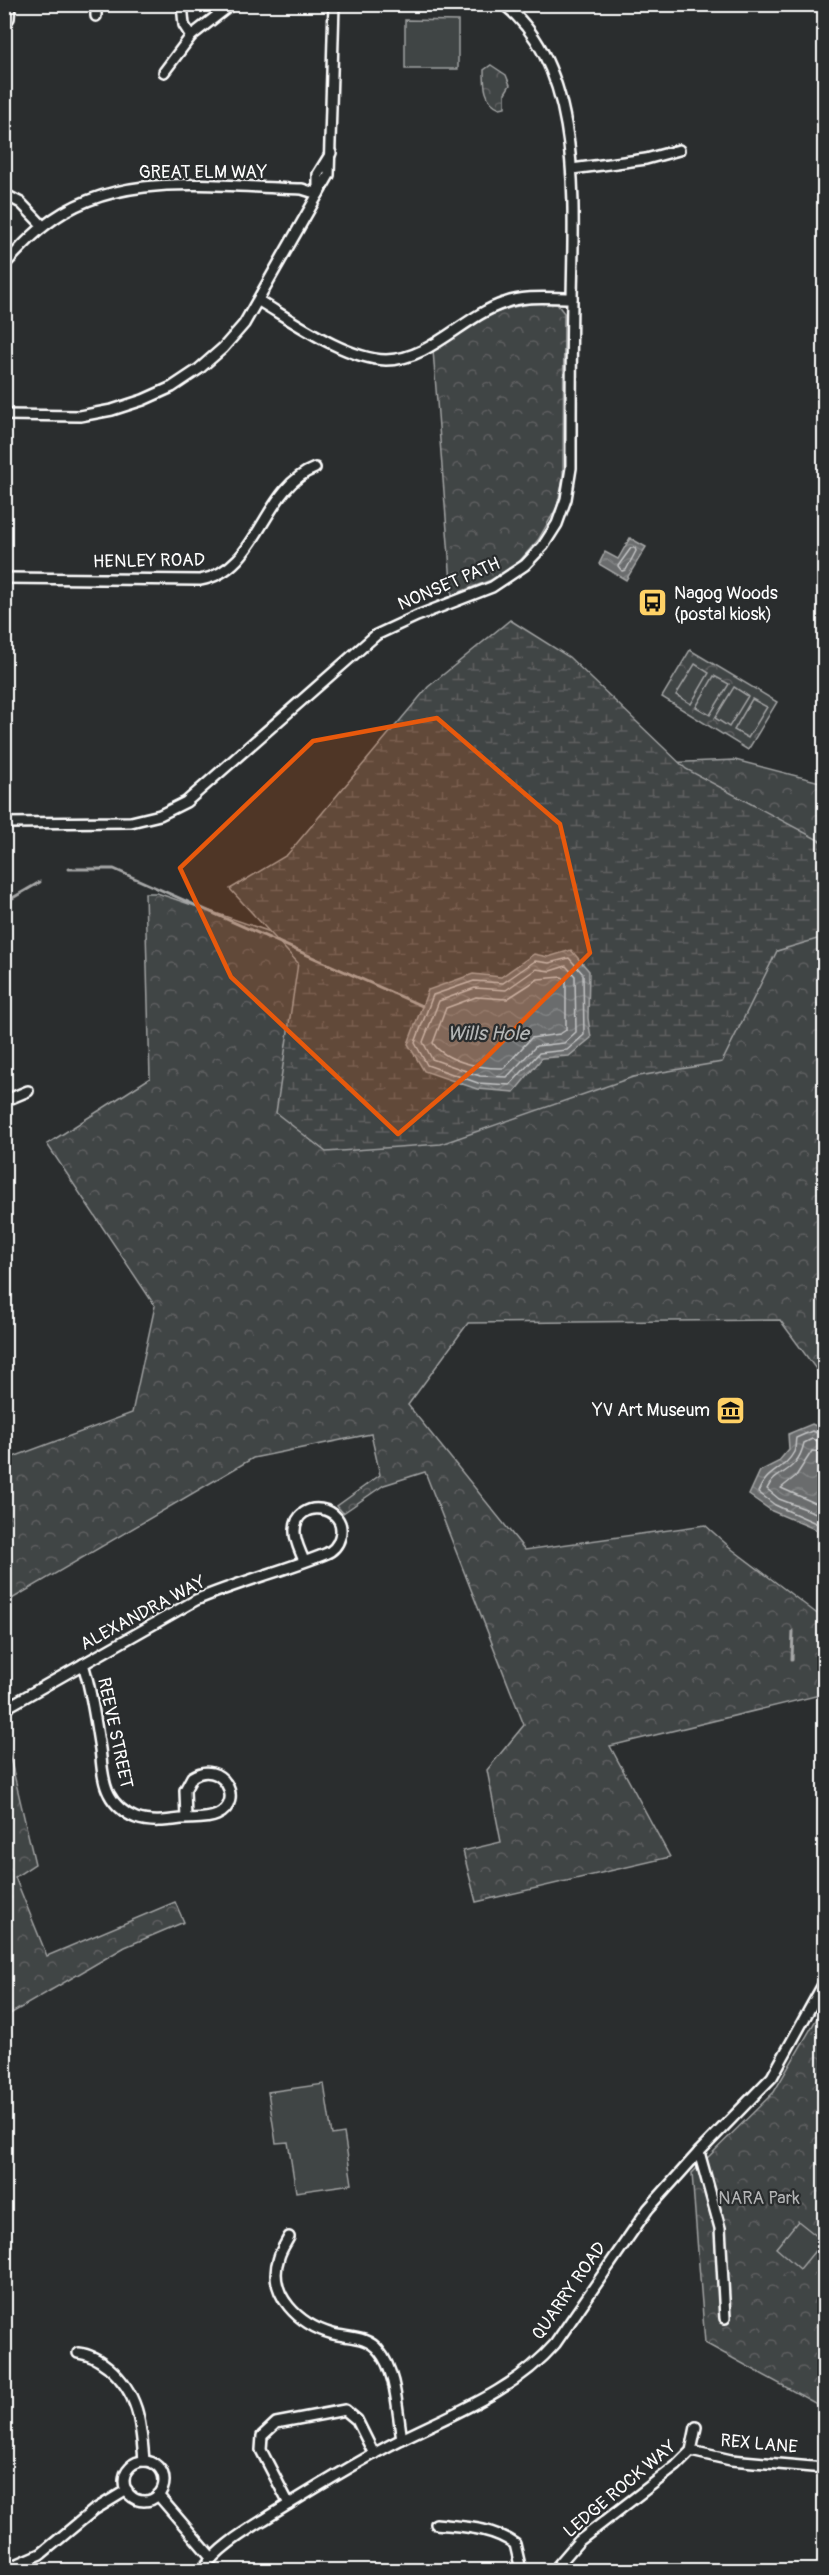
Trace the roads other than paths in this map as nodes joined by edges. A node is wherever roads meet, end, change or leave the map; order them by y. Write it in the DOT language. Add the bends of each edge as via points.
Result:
graph roads {
  1 [pos="10,4"];
  2 [pos="96,4"];
  3 [pos="182,4"];
  4 [pos="232,4"];
  5 [pos="334,4"];
  6 [pos="503,4"];
  7 [pos="96,16"];
  8 [pos="4,26"];
  9 [pos="191,36"];
  10 [pos="164,72"];
  11 [pos="679,150"];
  12 [pos="572,169"];
  13 [pos="4,194"];
  14 [pos="318,194"];
  15 [pos="43,226"];
  16 [pos="4,265"];
  17 [pos="572,298"];
  18 [pos="259,300"];
  19 [pos="4,415"];
  20 [pos="315,468"];
  21 [pos="4,578"];
  22 [pos="4,823"];
  23 [pos="28,1091"];
  24 [pos="4,1101"];
  25 [pos="304,1561"];
  26 [pos="83,1664"];
  27 [pos="4,1709"];
  28 [pos="186,1819"];
  29 [pos="825,1983"];
  30 [pos="699,2152"];
  31 [pos="289,2237"];
  32 [pos="725,2318"];
  33 [pos="78,2353"];
  34 [pos="696,2427"];
  35 [pos="402,2439"];
  36 [pos="691,2451"];
  37 [pos="374,2454"];
  38 [pos="144,2461"];
  39 [pos="825,2468"];
  40 [pos="127,2490"];
  41 [pos="158,2495"];
  42 [pos="289,2504"];
  43 [pos="436,2524"];
  44 [pos="212,2558"];
  45 [pos="4,2570"];
  46 [pos="202,2571"];
  47 [pos="521,2571"];
  48 [pos="554,2571"];
  1 -- 8 [label="street"];
  2 -- 7 [label="street"];
  3 -- 9 [label="street" via="184,24"];
  4 -- 9 [label="street"];
  5 -- 14 [label="street" via="331,153 329,175"];
  6 -- 12 [label="street, NONSET PATH" via="529,31 544,56 559,102"];
  9 -- 10 [label="street"];
  11 -- 12 [label="street"];
  12 -- 17 [label="street, NONSET PATH"];
  13 -- 15 [label="street" via="21,203"];
  14 -- 15 [label="street, GREAT ELM WAY" via="302,189 144,186 99,196"];
  14 -- 18 [label="street"];
  15 -- 16 [label="street, GREAT ELM WAY"];
  17 -- 18 [label="street" via="505,302 418,352 385,360 347,350"];
  17 -- 22 [label="street, NONSET PATH" via="569,484 554,530 525,565 492,587 376,635 210,784 174,810 131,822"];
  18 -- 19 [label="street" via="244,324 211,359 157,394 96,413 64,417"];
  20 -- 21 [label="street, HENLEY ROAD" via="291,483 241,556 219,575 200,580"];
  23 -- 24 [label="street"];
  25 -- 25 [label="street, ALEXANDRA WAY" via="331,1551 340,1539 340,1524 326,1510 312,1509 297,1522 295,1536"];
  25 -- 26 [label="street, ALEXANDRA WAY" via="196,1600"];
  26 -- 27 [label="street, ALEXANDRA WAY"];
  26 -- 28 [label="street, REEVE STREET" via="104,1778 112,1800 137,1818"];
  28 -- 28 [label="street, REEVE STREET" via="211,1817 224,1810 230,1792 224,1779 211,1772 192,1777 185,1790"];
  29 -- 30 [label="street, QUARRY ROAD" via="772,2077"];
  30 -- 32 [label="street" via="720,2228"];
  30 -- 35 [label="street, QUARRY ROAD" via="648,2209 541,2360 484,2398"];
  31 -- 35 [label="street" via="278,2258 277,2271 277,2283 286,2304 300,2319 318,2329 369,2342 378,2349 386,2360 392,2382"];
  33 -- 38 [label="street" via="100,2361 131,2391 141,2420"];
  34 -- 36 [label="street, LEDGE ROCK WAY"];
  35 -- 37 [label="street, QUARRY ROAD"];
  36 -- 39 [label="street, REX LANE" via="731,2460"];
  36 -- 48 [label="street, LEDGE ROCK WAY" via="665,2476 579,2541"];
  37 -- 42 [label="street, QUARRY ROAD"];
  37 -- 42 [label="street" via="357,2420 345,2410 276,2423 262,2436 261,2450"];
  38 -- 40 [label="street" via="128,2469"];
  38 -- 41 [label="street" via="155,2464 163,2473 164,2485"];
  40 -- 41 [label="street" via="140,2500"];
  40 -- 45 [label="street" via="94,2510 48,2550"];
  41 -- 44 [label="street"];
  42 -- 44 [label="street, QUARRY ROAD"];
  43 -- 47 [label="street" via="501,2534 515,2544"];
  44 -- 46 [label="street, QUARRY ROAD"];
}
